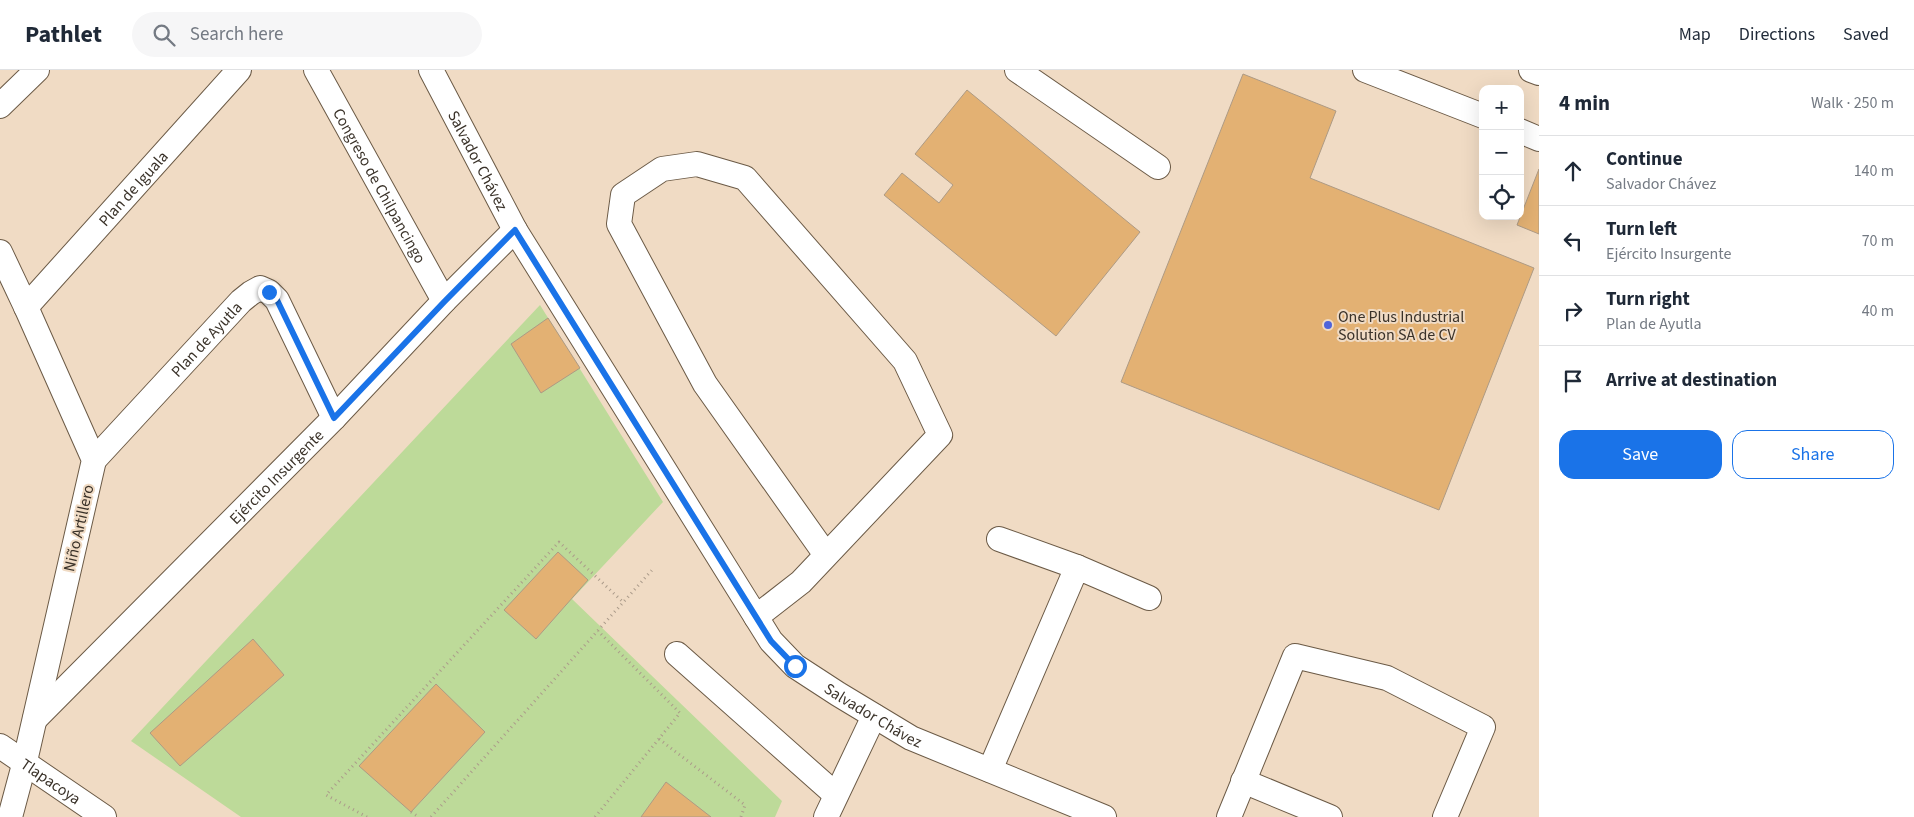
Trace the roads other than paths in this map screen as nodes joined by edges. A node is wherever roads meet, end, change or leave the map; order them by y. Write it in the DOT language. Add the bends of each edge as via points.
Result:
graph roads {
  1 [pos="37,70"];
  2 [pos="239,70"];
  3 [pos="316,70"];
  4 [pos="431,70"];
  5 [pos="1017,70"];
  6 [pos="1365,70"];
  7 [pos="1531,70"];
  8 [pos="1539,73"];
  9 [pos="0,106"];
  10 [pos="1479,114"];
  11 [pos="1524,133"];
  12 [pos="1539,139"];
  13 [pos="1158,167"];
  14 [pos="515,230"];
  15 [pos="0,252"];
  16 [pos="444,302"];
  17 [pos="26,307"];
  18 [pos="334,418"];
  19 [pos="94,460"];
  20 [pos="999,539"];
  21 [pos="826,555"];
  22 [pos="1077,567"];
  23 [pos="1149,598"];
  24 [pos="756,617"];
  25 [pos="677,654"];
  26 [pos="874,716"];
  27 [pos="35,720"];
  28 [pos="0,746"];
  29 [pos="25,761"];
  30 [pos="990,770"];
  31 [pos="1243,781"];
  32 [pos="836,795"];
  33 [pos="10,817"];
  34 [pos="104,817"];
  35 [pos="826,817"];
  36 [pos="1104,817"];
  37 [pos="1229,817"];
  38 [pos="1330,817"];
  39 [pos="1445,817"];
  1 -- 9 [label="street"];
  2 -- 17 [label="street, Plan de Iguala"];
  3 -- 16 [label="street, Congreso de Chilpancingo"];
  4 -- 14 [label="street, Salvador Chávez"];
  5 -- 13 [label="street"];
  6 -- 10 [label="street"];
  7 -- 8 [label="street"];
  11 -- 12 [label="street"];
  14 -- 16 [label="street, Ejército Insurgente"];
  14 -- 24 [label="street, Salvador Chávez"];
  15 -- 17 [label="street"];
  16 -- 18 [label="street, Ejército Insurgente"];
  17 -- 19 [label="street"];
  18 -- 19 [label="street, Plan de Ayutla" via="277,300 260,288 241,302"];
  18 -- 27 [label="street, Ejército Insurgente"];
  19 -- 27 [label="street, Niño Artillero"];
  20 -- 22 [label="street"];
  21 -- 21 [label="street" via="940,435 905,361 745,178 697,164 662,169 623,195 618,224 705,384"];
  21 -- 24 [label="street" via="802,582"];
  22 -- 23 [label="street"];
  22 -- 30 [label="street"];
  24 -- 26 [label="street, Salvador Chávez" via="771,641 795,666"];
  25 -- 32 [label="street"];
  26 -- 30 [label="street, Salvador Chávez" via="911,738"];
  26 -- 32 [label="street"];
  27 -- 29 [label="street, Niño Artillero"];
  28 -- 29 [label="street, Tlapacoya"];
  29 -- 33 [label="street, Niño Artillero"];
  29 -- 34 [label="street, Tlapacoya"];
  30 -- 36 [label="street, Salvador Chávez"];
  31 -- 37 [label="street"];
  31 -- 38 [label="street"];
  31 -- 39 [label="street" via="1296,656 1387,678 1483,727"];
  32 -- 35 [label="street"];
}
